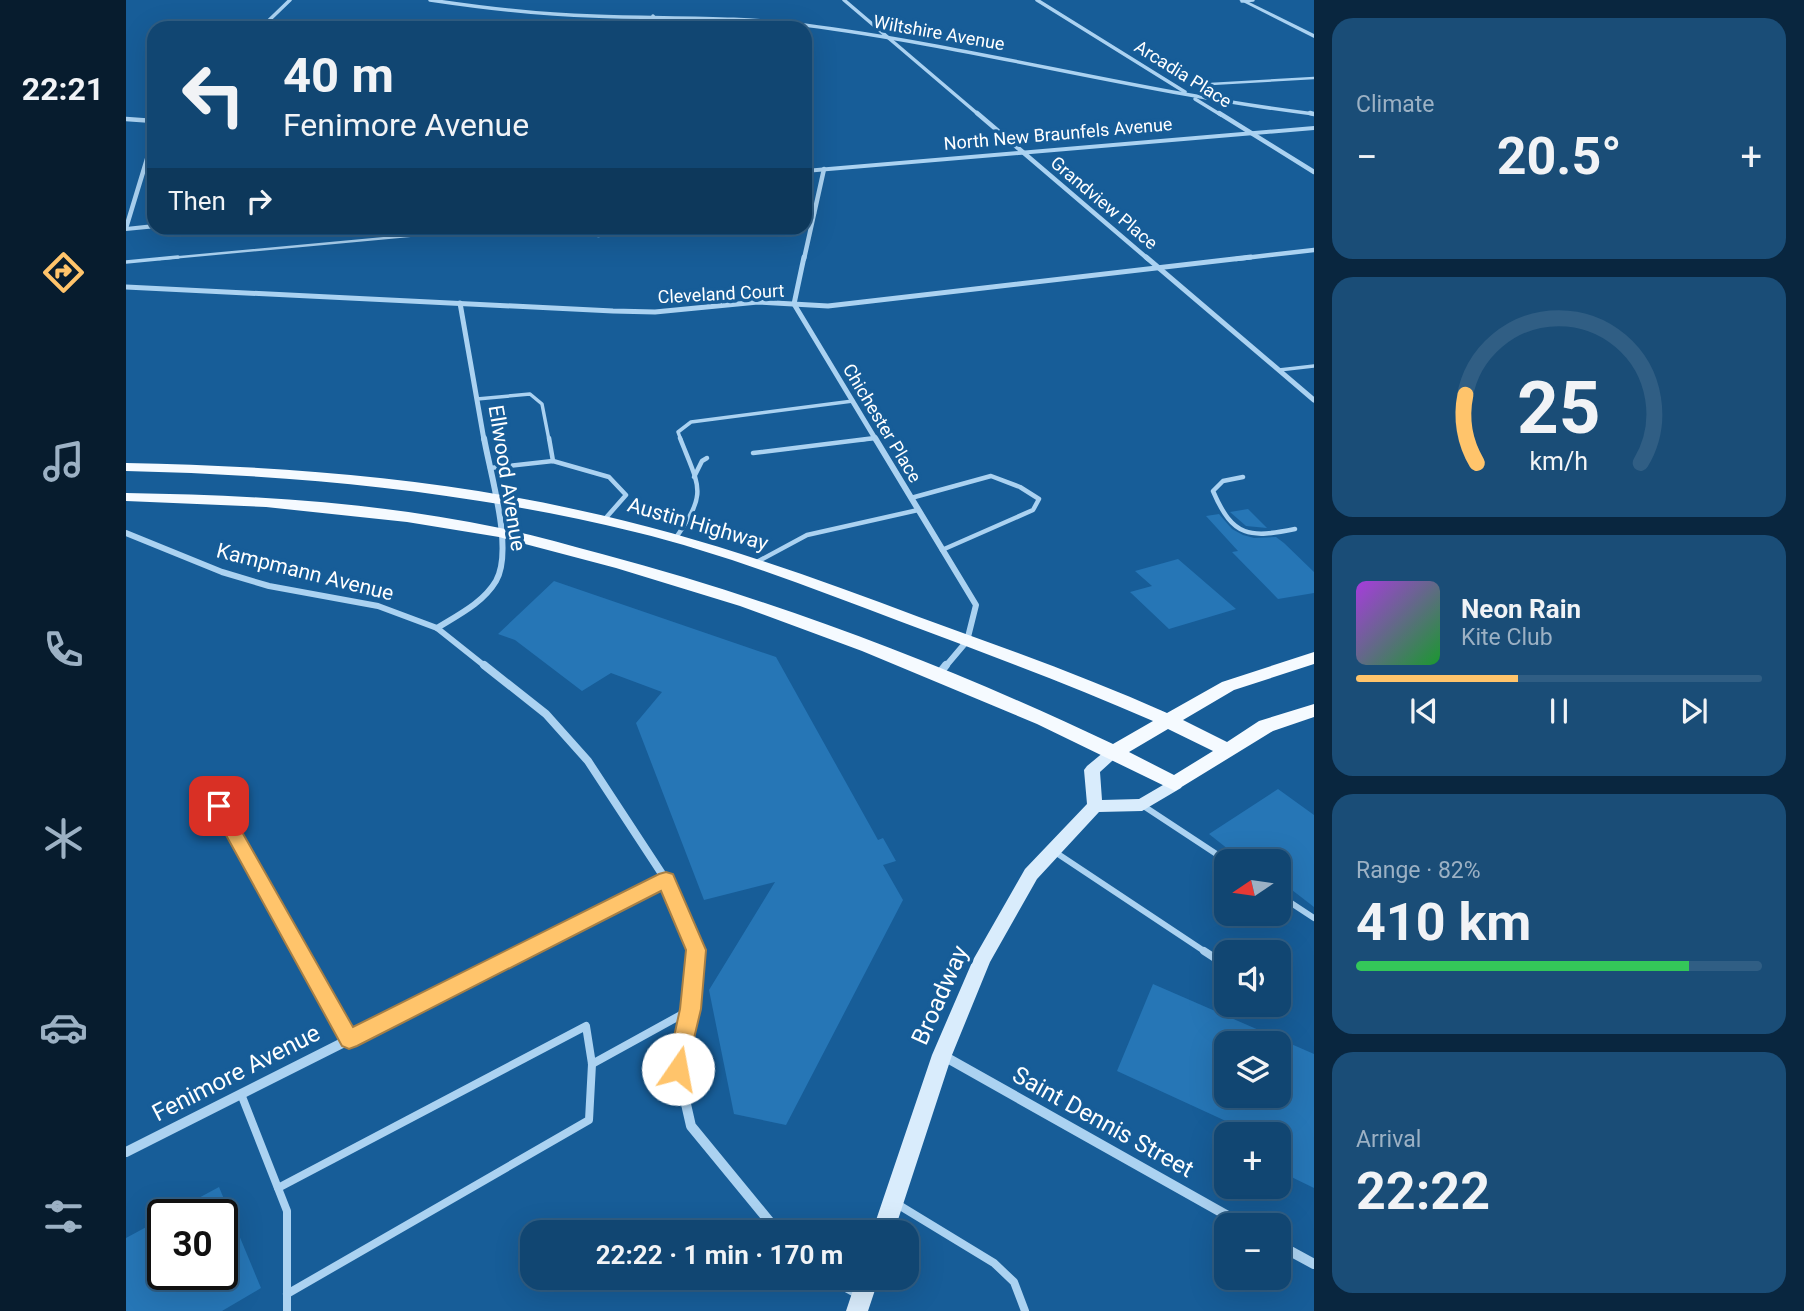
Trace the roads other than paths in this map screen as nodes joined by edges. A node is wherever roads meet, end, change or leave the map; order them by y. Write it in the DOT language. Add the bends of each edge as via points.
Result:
graph roads {
  1 [pos="290,0"];
  2 [pos="430,0"];
  3 [pos="844,0"];
  4 [pos="1037,0"];
  5 [pos="1242,0"];
  6 [pos="1253,0"];
  7 [pos="653,16"];
  8 [pos="268,21"];
  9 [pos="657,21"];
  10 [pos="766,21"];
  11 [pos="812,27"];
  12 [pos="1314,36"];
  13 [pos="887,37"];
  14 [pos="1314,78"];
  15 [pos="1193,85"];
  16 [pos="1189,95"];
  17 [pos="1314,114"];
  18 [pos="126,119"];
  19 [pos="147,120"];
  20 [pos="1314,128"];
  21 [pos="1251,133"];
  22 [pos="1023,152"];
  23 [pos="147,159"];
  24 [pos="824,169"];
  25 [pos="812,170"];
  26 [pos="1313,171"];
  27 [pos="812,213"];
  28 [pos="815,213"];
  29 [pos="147,226"];
  30 [pos="812,226"];
  31 [pos="126,228"];
  32 [pos="410,235"];
  33 [pos="608,235"];
  34 [pos="810,235"];
  35 [pos="598,236"];
  36 [pos="1314,250"];
  37 [pos="126,262"];
  38 [pos="1157,266"];
  39 [pos="126,287"];
  40 [pos="460,303"];
  41 [pos="794,304"];
  42 [pos="1314,366"];
  43 [pos="1307,367"];
  44 [pos="1279,370"];
  45 [pos="1314,373"];
  46 [pos="477,399"];
  47 [pos="1314,400"];
  48 [pos="853,401"];
  49 [pos="875,438"];
  50 [pos="753,453"];
  51 [pos="707,458"];
  52 [pos="553,461"];
  53 [pos="126,467"];
  54 [pos="490,468"];
  55 [pos="694,477"];
  56 [pos="1243,477"];
  57 [pos="126,497"];
  58 [pos="495,498"];
  59 [pos="911,498"];
  60 [pos="918,510"];
  61 [pos="604,520"];
  62 [pos="1295,529"];
  63 [pos="126,533"];
  64 [pos="501,533"];
  65 [pos="675,538"];
  66 [pos="942,550"];
  67 [pos="755,563"];
  68 [pos="437,628"];
  69 [pos="967,640"];
  70 [pos="1314,658"];
  71 [pos="939,675"];
  72 [pos="1314,710"];
  73 [pos="1169,719"];
  74 [pos="1226,749"];
  75 [pos="1115,751"];
  76 [pos="206,783"];
  77 [pos="1175,784"];
  78 [pos="1142,805"];
  79 [pos="1095,806"];
  80 [pos="1052,850"];
  81 [pos="1214,852"];
  82 [pos="666,880"];
  83 [pos="1292,904"];
  84 [pos="1314,918"];
  85 [pos="1214,957"];
  86 [pos="691,1009"];
  87 [pos="349,1039"];
  88 [pos="942,1055"];
  89 [pos="592,1064"];
  90 [pos="241,1094"];
  91 [pos="126,1152"];
  92 [pos="278,1188"];
  93 [pos="893,1202"];
  94 [pos="1223,1213"];
  95 [pos="768,1220"];
  96 [pos="887,1220"];
  97 [pos="1291,1252"];
  98 [pos="1314,1264"];
  99 [pos="287,1294"];
  100 [pos="287,1311"];
  101 [pos="1025,1311"];
  1 -- 8 [label="street"];
  2 -- 7 [label="street, Wiltshire Avenue" via="561,15"];
  3 -- 13 [label="street, Grandview Place"];
  4 -- 16 [label="street, Arcadia Place"];
  5 -- 6 [label="street"];
  5 -- 12 [label="street"];
  7 -- 9 [label="street"];
  7 -- 10 [label="street, Wiltshire Avenue"];
  11 -- 13 [label="street, Wiltshire Avenue"];
  13 -- 16 [label="street, Wiltshire Avenue"];
  13 -- 22 [label="street, Grandview Place"];
  14 -- 15 [label="lane"];
  16 -- 17 [label="street, Wiltshire Avenue"];
  16 -- 21 [label="street, Arcadia Place"];
  18 -- 19 [label="street"];
  20 -- 21 [label="street, North New Braunfels Avenue"];
  21 -- 22 [label="street, North New Braunfels Avenue"];
  21 -- 26 [label="street, Arcadia Place"];
  22 -- 24 [label="street, North New Braunfels Avenue"];
  22 -- 38 [label="street, Grandview Place"];
  23 -- 31 [label="street"];
  24 -- 25 [label="street, North New Braunfels Avenue"];
  24 -- 28 [label="street"];
  27 -- 28 [label="lane"];
  28 -- 30 [label="street"];
  29 -- 31 [label="street"];
  32 -- 37 [label="lane"];
  33 -- 35 [label="lane"];
  34 -- 41 [label="street"];
  36 -- 38 [label="street, Cleveland Court"];
  38 -- 41 [label="street, Cleveland Court" via="828,306"];
  38 -- 44 [label="street, Grandview Place"];
  39 -- 40 [label="street, Cleveland Court"];
  40 -- 41 [label="street, Cleveland Court" via="655,312 758,302"];
  40 -- 46 [label="street, Ellwood Avenue"];
  41 -- 48 [label="street, Chichester Place"];
  42 -- 43 [label="lane"];
  43 -- 44 [label="lane"];
  43 -- 45 [label="lane"];
  44 -- 47 [label="street, Grandview Place"];
  46 -- 52 [label="lane" via="530,394 542,404"];
  46 -- 54 [label="street, Ellwood Avenue"];
  48 -- 49 [label="street, Chichester Place"];
  48 -- 55 [label="lane" via="691,422 678,432"];
  49 -- 50 [label="lane"];
  49 -- 59 [label="street, Chichester Place"];
  51 -- 55 [label="lane"];
  52 -- 54 [label="lane"];
  52 -- 61 [label="lane" via="609,477 626,495"];
  53 -- 58 [label="main road, Austin Highway" via="308,474"];
  54 -- 58 [label="street, Ellwood Avenue"];
  55 -- 65 [label="lane" via="696,510"];
  56 -- 62 [label="lane" via="1223,481 1213,491 1218,507 1254,535"];
  57 -- 64 [label="main road" via="286,504"];
  58 -- 61 [label="main road, Austin Highway"];
  58 -- 64 [label="street, Ellwood Avenue"];
  59 -- 60 [label="street, Chichester Place"];
  59 -- 66 [label="lane" via="991,476 1039,499 1033,510"];
  60 -- 66 [label="street, Chichester Place"];
  60 -- 67 [label="lane" via="807,535"];
  61 -- 65 [label="main road, Austin Highway"];
  63 -- 68 [label="street, Kampmann Avenue" via="222,572 269,586 378,606"];
  64 -- 68 [label="street, Ellwood Avenue" via="503,561 496,584"];
  64 -- 71 [label="main road" via="713,590"];
  65 -- 67 [label="main road, Austin Highway"];
  66 -- 69 [label="street, Chichester Place" via="976,605"];
  67 -- 69 [label="main road, Austin Highway"];
  68 -- 82 [label="street, Kampmann Avenue" via="546,714 589,761"];
  69 -- 71 [label="street, Chichester Place"];
  69 -- 73 [label="main road, Austin Highway"];
  70 -- 73 [label="main road" via="1228,686"];
  71 -- 75 [label="main road"];
  72 -- 74 [label="main road" via="1266,726"];
  73 -- 74 [label="main road, Austin Highway"];
  73 -- 75 [label="main road"];
  74 -- 77 [label="main road"];
  75 -- 77 [label="main road"];
  75 -- 79 [label="main road" via="1092,769"];
  76 -- 87 [label="lane"];
  77 -- 78 [label="main road"];
  78 -- 79 [label="main road"];
  78 -- 81 [label="lane"];
  79 -- 80 [label="main road, Broadway"];
  80 -- 85 [label="lane"];
  80 -- 88 [label="main road, Broadway" via="1031,874 982,960"];
  82 -- 86 [label="street, Kampmann Avenue" via="696,950"];
  82 -- 87 [label="street, Fenimore Avenue"];
  83 -- 84 [label="lane"];
  86 -- 89 [label="lane"];
  86 -- 95 [label="street, Kampmann Avenue" via="678,1069 691,1126"];
  87 -- 90 [label="street, Fenimore Avenue"];
  88 -- 93 [label="main road, Broadway"];
  88 -- 94 [label="street, Saint Dennis Street"];
  89 -- 92 [label="lane" via="586,1027"];
  89 -- 99 [label="lane" via="589,1119"];
  90 -- 91 [label="street, Fenimore Avenue"];
  90 -- 92 [label="lane"];
  92 -- 99 [label="lane" via="287,1211"];
  93 -- 96 [label="main road, Broadway"];
  93 -- 101 [label="lane" via="994,1263 1014,1282"];
  97 -- 98 [label="street"];
  99 -- 100 [label="lane"];
}
